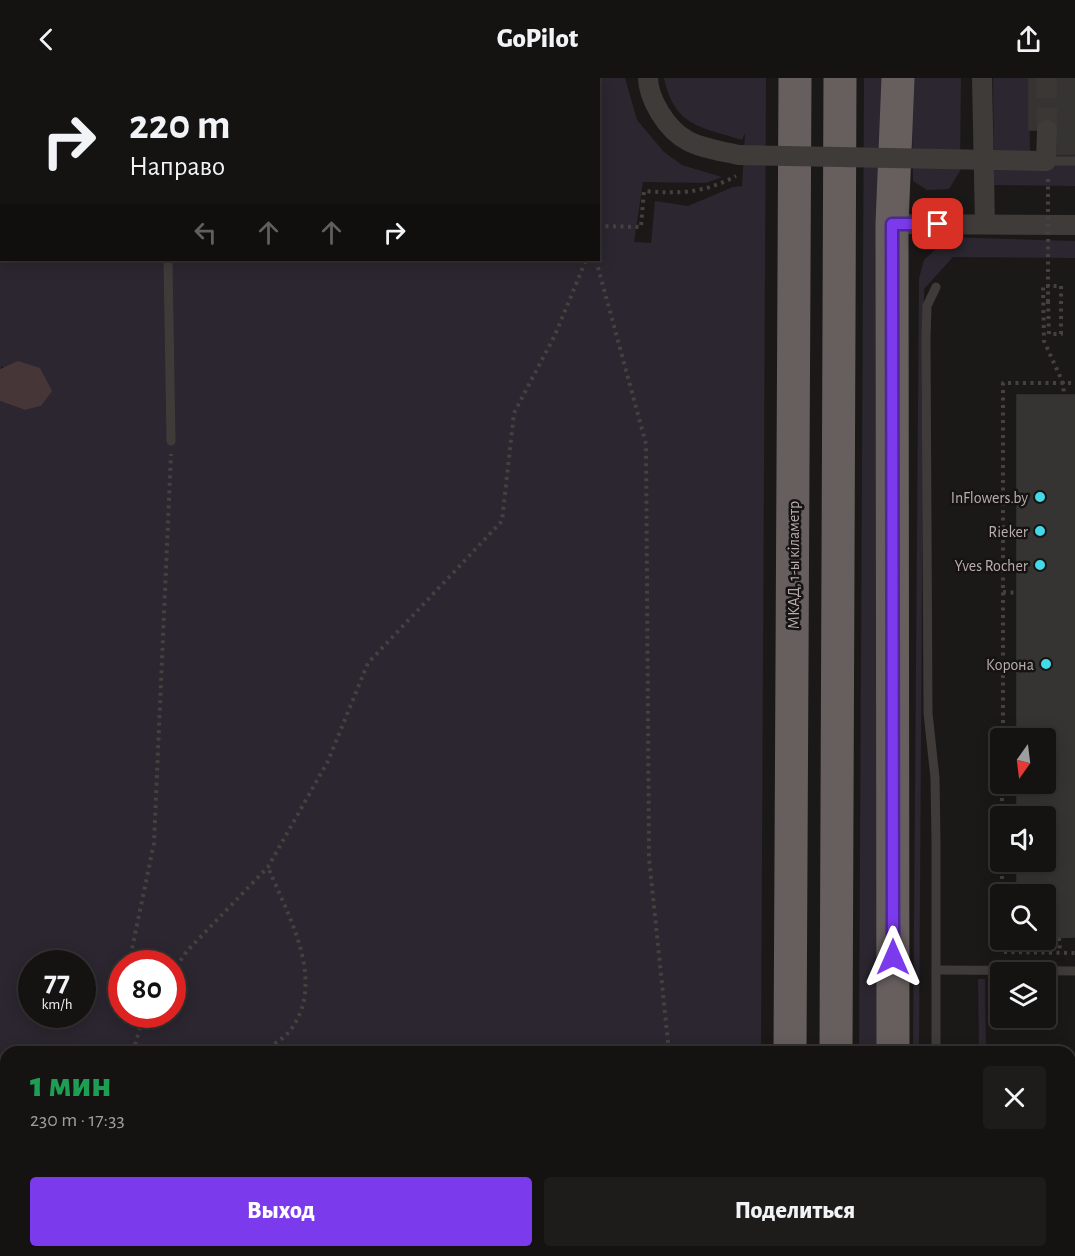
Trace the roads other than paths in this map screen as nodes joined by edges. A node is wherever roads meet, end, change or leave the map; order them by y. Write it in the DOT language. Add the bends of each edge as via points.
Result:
graph roads {
  1 [pos="648,78"];
  2 [pos="795,78"];
  3 [pos="840,78"];
  4 [pos="898,78"];
  5 [pos="982,78"];
  6 [pos="1047,130"];
  7 [pos="1046,161"];
  8 [pos="1075,161"];
  9 [pos="892,224"];
  10 [pos="985,224"];
  11 [pos="1075,225"];
  12 [pos="168,261"];
  13 [pos="936,287"];
  14 [pos="171,441"];
  15 [pos="938,970"];
  16 [pos="1075,971"];
  17 [pos="790,1046"];
  18 [pos="836,1046"];
  19 [pos="893,1046"];
  20 [pos="936,1046"];
  1 -- 7 [label="street, bridge" via="657,108 671,132 691,145 739,155"];
  2 -- 17 [label="highway, МКАД, 1-ы кіламетр"];
  3 -- 18 [label="highway"];
  4 -- 9 [label="highway"];
  5 -- 10 [label="street"];
  6 -- 7 [label="street"];
  7 -- 8 [label="lane"];
  9 -- 10 [label="street"];
  9 -- 19 [label="highway"];
  10 -- 11 [label="street"];
  12 -- 14 [label="lane"];
  13 -- 15 [label="lane" via="927,306 926,359 928,713 935,778"];
  15 -- 16 [label="lane"];
  15 -- 20 [label="lane"];
}
